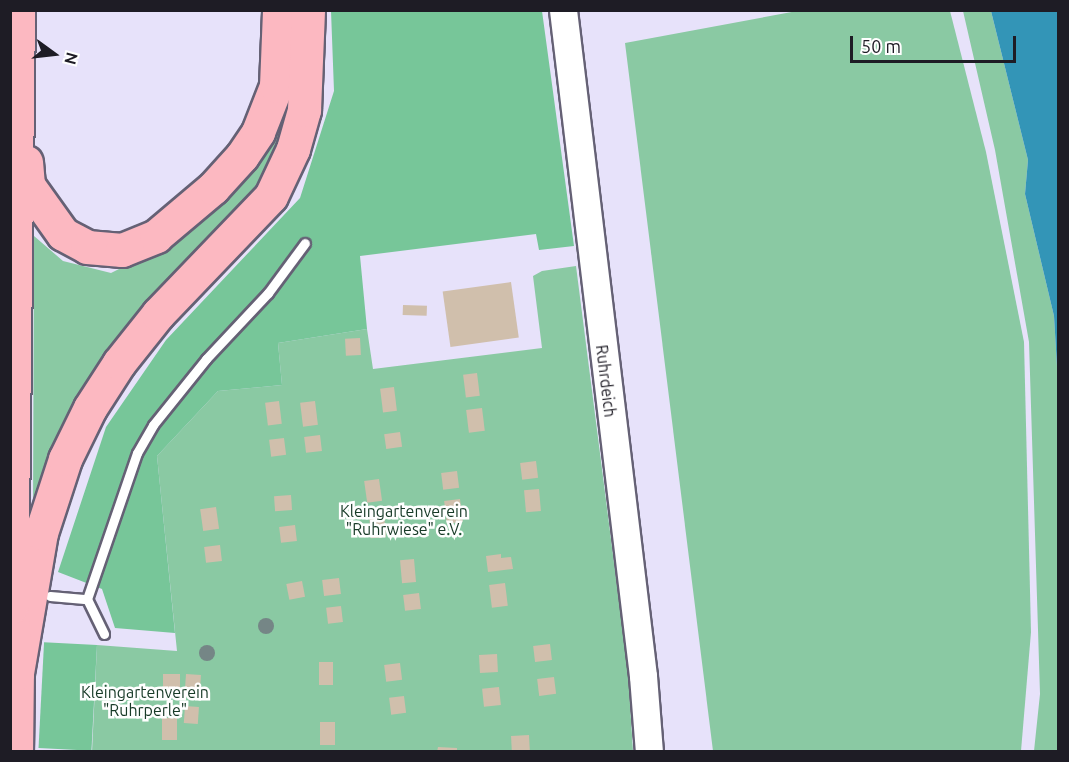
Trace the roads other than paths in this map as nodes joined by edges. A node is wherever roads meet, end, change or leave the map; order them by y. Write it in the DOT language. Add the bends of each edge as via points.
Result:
graph roads {
  1 [pos="279,10"];
  2 [pos="308,10"];
  3 [pos="563,10"];
  4 [pos="18,21"];
  5 [pos="305,243"];
  6 [pos="50,596"];
  7 [pos="87,599"];
  8 [pos="104,634"];
  9 [pos="17,673"];
  10 [pos="16,752"];
  11 [pos="649,752"];
  1 -- 4 [label="highway" via="276,86 248,148 213,188 181,216 156,236 122,250 87,247 63,234 28,185"];
  2 -- 9 [label="highway" via="304,110 293,149 271,196 158,314 90,408 65,459 41,533"];
  3 -- 11 [label="main road, Ruhrdeich"];
  4 -- 9 [label="highway" via="11,607"];
  5 -- 7 [label="lane" via="268,293 206,358 153,425 137,453"];
  6 -- 7 [label="lane"];
  7 -- 8 [label="lane"];
  9 -- 10 [label="highway"];
}
